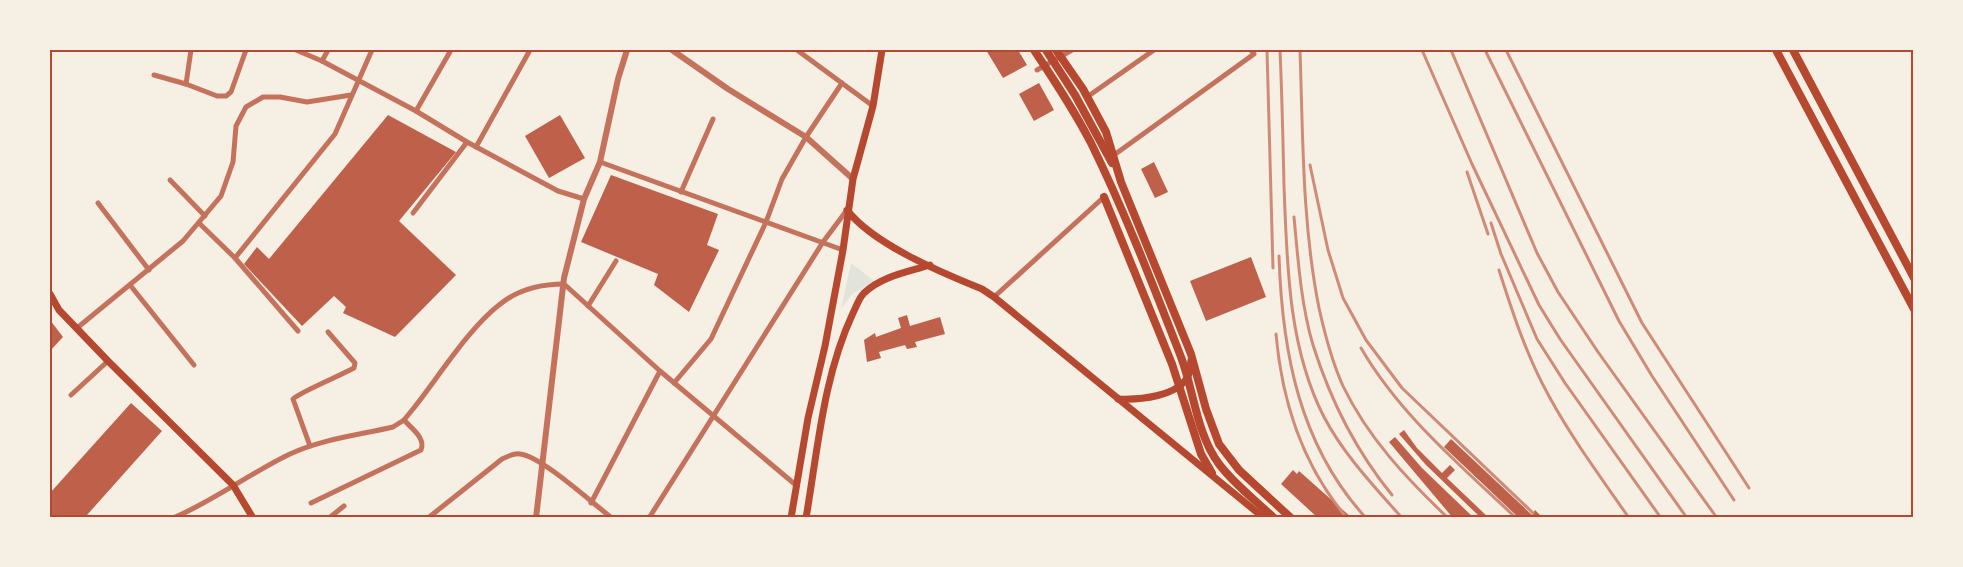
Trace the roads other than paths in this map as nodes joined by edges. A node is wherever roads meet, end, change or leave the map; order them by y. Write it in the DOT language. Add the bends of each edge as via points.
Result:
graph roads {
  1 [pos="191,50"];
  2 [pos="246,50"];
  3 [pos="296,50"];
  4 [pos="328,50"];
  5 [pos="372,50"];
  6 [pos="452,50"];
  7 [pos="530,50"];
  8 [pos="627,50"];
  9 [pos="672,50"];
  10 [pos="797,50"];
  11 [pos="882,50"];
  12 [pos="1034,50"];
  13 [pos="1046,50"];
  14 [pos="1072,50"];
  15 [pos="1154,50"];
  16 [pos="1251,50"];
  17 [pos="1776,50"];
  18 [pos="1793,50"];
  19 [pos="1058,53"];
  20 [pos="322,61"];
  21 [pos="1037,70"];
  22 [pos="154,75"];
  23 [pos="359,82"];
  24 [pos="843,83"];
  25 [pos="186,84"];
  26 [pos="351,95"];
  27 [pos="1087,97"];
  28 [pos="873,106"];
  29 [pos="416,111"];
  30 [pos="713,119"];
  31 [pos="806,137"];
  32 [pos="467,142"];
  33 [pos="476,147"];
  34 [pos="1113,160"];
  35 [pos="600,162"];
  36 [pos="853,179"];
  37 [pos="170,180"];
  38 [pos="681,192"];
  39 [pos="1104,197"];
  40 [pos="584,199"];
  41 [pos="98,203"];
  42 [pos="847,210"];
  43 [pos="413,213"];
  44 [pos="205,216"];
  45 [pos="766,222"];
  46 [pos="199,223"];
  47 [pos="823,242"];
  48 [pos="843,250"];
  49 [pos="235,258"];
  50 [pos="616,261"];
  51 [pos="930,265"];
  52 [pos="149,270"];
  53 [pos="1914,278"];
  54 [pos="564,284"];
  55 [pos="130,285"];
  56 [pos="50,294"];
  57 [pos="994,297"];
  58 [pos="588,306"];
  59 [pos="1914,309"];
  60 [pos="76,328"];
  61 [pos="298,331"];
  62 [pos="328,332"];
  63 [pos="1191,354"];
  64 [pos="108,361"];
  65 [pos="194,364"];
  66 [pos="660,371"];
  67 [pos="675,383"];
  68 [pos="1179,386"];
  69 [pos="71,395"];
  70 [pos="1117,399"];
  71 [pos="715,417"];
  72 [pos="404,420"];
  73 [pos="310,446"];
  74 [pos="543,464"];
  75 [pos="1212,473"];
  76 [pos="233,485"];
  77 [pos="797,486"];
  78 [pos="310,503"];
  79 [pos="591,503"];
  80 [pos="344,506"];
  81 [pos="173,518"];
  82 [pos="253,518"];
  83 [pos="329,518"];
  84 [pos="428,518"];
  85 [pos="536,518"];
  86 [pos="612,518"];
  87 [pos="649,518"];
  88 [pos="791,518"];
  89 [pos="806,518"];
  90 [pos="1264,518"];
  91 [pos="1274,518"];
  92 [pos="1291,518"];
  1 -- 25 [label="street"];
  2 -- 25 [label="street" via="226,96"];
  3 -- 20 [label="street"];
  4 -- 20 [label="street"];
  5 -- 23 [label="street"];
  6 -- 29 [label="street"];
  7 -- 33 [label="street"];
  8 -- 35 [label="street"];
  9 -- 31 [label="street"];
  10 -- 24 [label="street"];
  11 -- 28 [label="main road"];
  12 -- 91 [label="main road" via="1067,100 1111,186 1182,360 1205,438 1218,463"];
  13 -- 34 [label="main road"];
  14 -- 19 [label="street"];
  15 -- 27 [label="street"];
  16 -- 34 [label="street" via="1254,54"];
  17 -- 59 [label="main road"];
  18 -- 53 [label="main road"];
  19 -- 21 [label="street"];
  19 -- 27 [label="main road"];
  20 -- 23 [label="street"];
  22 -- 25 [label="street"];
  23 -- 26 [label="street"];
  23 -- 29 [label="street"];
  24 -- 28 [label="street"];
  24 -- 31 [label="street"];
  26 -- 44 [label="street" via="306,102 263,97 246,107 236,126 233,162 221,196"];
  26 -- 49 [label="street" via="335,134"];
  27 -- 34 [label="main road" via="1106,132"];
  28 -- 36 [label="main road"];
  29 -- 32 [label="street"];
  30 -- 38 [label="street"];
  31 -- 36 [label="street"];
  31 -- 45 [label="street" via="782,178"];
  32 -- 33 [label="street"];
  32 -- 43 [label="street"];
  33 -- 40 [label="street" via="558,191"];
  34 -- 63 [label="main road"];
  35 -- 38 [label="street"];
  35 -- 40 [label="street"];
  36 -- 42 [label="main road"];
  37 -- 44 [label="street"];
  38 -- 45 [label="street"];
  39 -- 57 [label="street"];
  39 -- 68 [label="main road"];
  40 -- 54 [label="street"];
  41 -- 52 [label="street"];
  42 -- 47 [label="street"];
  42 -- 48 [label="main road"];
  42 -- 51 [label="main road" via="861,226"];
  44 -- 46 [label="street"];
  45 -- 47 [label="street"];
  45 -- 67 [label="street" via="711,339"];
  46 -- 49 [label="street"];
  46 -- 52 [label="street"];
  47 -- 48 [label="street"];
  47 -- 71 [label="street"];
  48 -- 77 [label="main road"];
  49 -- 61 [label="street"];
  50 -- 58 [label="street"];
  51 -- 57 [label="main road"];
  51 -- 89 [label="main road" via="894,275 862,295 845,330 832,375"];
  52 -- 55 [label="street"];
  54 -- 58 [label="street"];
  54 -- 72 [label="street" via="547,284 520,292 498,305"];
  54 -- 74 [label="street"];
  55 -- 60 [label="street"];
  55 -- 65 [label="street"];
  56 -- 60 [label="main road"];
  57 -- 70 [label="main road"];
  58 -- 66 [label="street"];
  60 -- 64 [label="main road"];
  62 -- 73 [label="street" via="355,363 354,368 293,399"];
  63 -- 68 [label="main road" via="1189,375"];
  63 -- 92 [label="main road" via="1206,409 1225,453"];
  64 -- 69 [label="street"];
  64 -- 76 [label="main road"];
  66 -- 67 [label="street"];
  66 -- 79 [label="street"];
  67 -- 71 [label="street"];
  68 -- 70 [label="main road" via="1145,399"];
  68 -- 75 [label="main road" via="1198,448"];
  70 -- 75 [label="main road"];
  71 -- 77 [label="street"];
  71 -- 87 [label="street"];
  72 -- 73 [label="street" via="393,427"];
  72 -- 78 [label="street" via="422,440 421,450"];
  73 -- 76 [label="street"];
  74 -- 79 [label="street"];
  74 -- 84 [label="street" via="523,454 508,456"];
  74 -- 85 [label="street"];
  75 -- 90 [label="main road"];
  76 -- 81 [label="street"];
  76 -- 82 [label="main road"];
  77 -- 88 [label="main road"];
  79 -- 86 [label="street"];
  80 -- 83 [label="street"];
}
